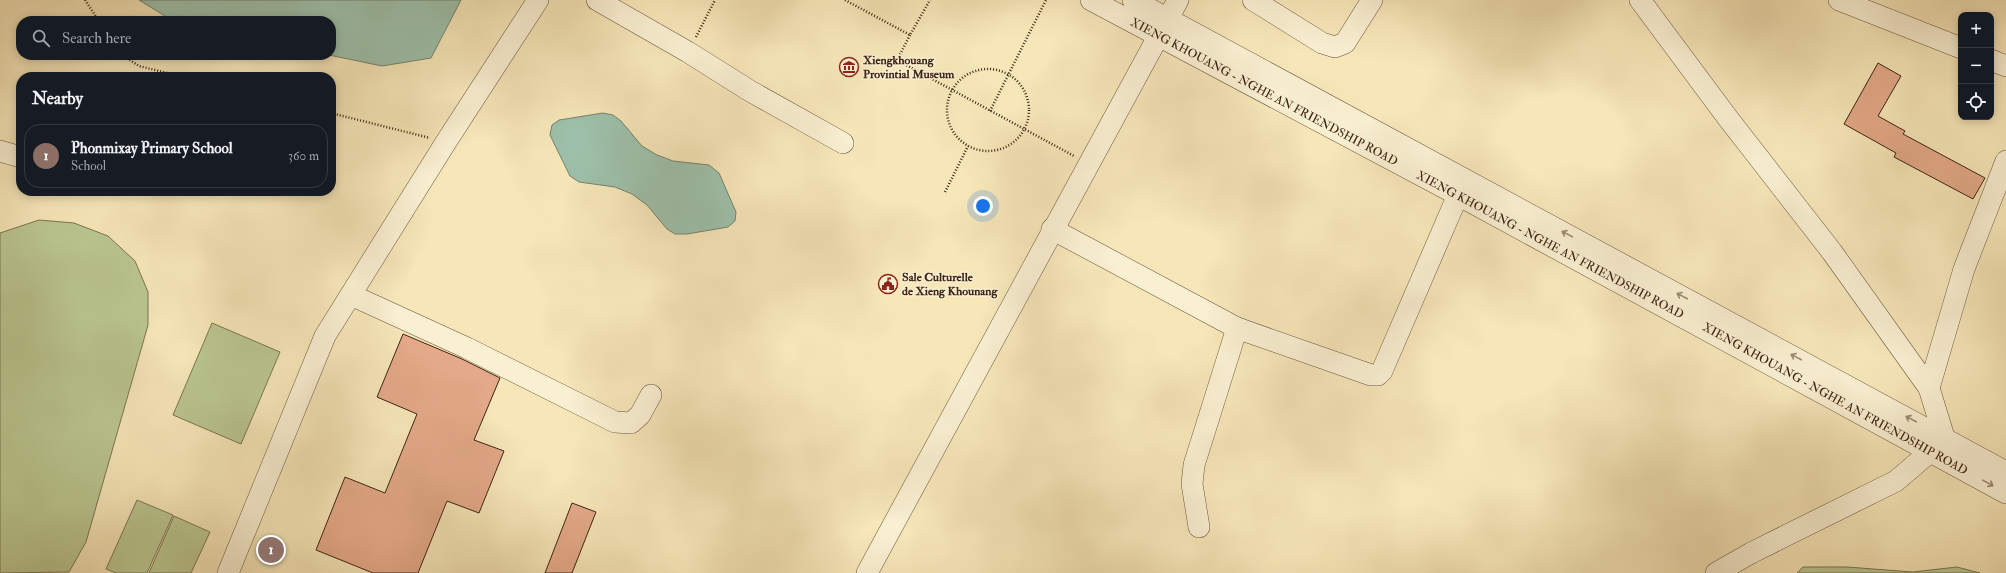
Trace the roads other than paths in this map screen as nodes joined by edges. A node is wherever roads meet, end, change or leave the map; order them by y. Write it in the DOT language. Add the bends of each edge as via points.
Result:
graph roads {
  1 [pos="538,0"];
  2 [pos="597,0"];
  3 [pos="1091,0"];
  4 [pos="1133,0"];
  5 [pos="1178,0"];
  6 [pos="1253,0"];
  7 [pos="1372,0"];
  8 [pos="1640,0"];
  9 [pos="1839,0"];
  10 [pos="1162,27"];
  11 [pos="1958,47"];
  12 [pos="1994,61"];
  13 [pos="2006,66"];
  14 [pos="843,143"];
  15 [pos="0,151"];
  16 [pos="16,156"];
  17 [pos="2006,161"];
  18 [pos="1458,195"];
  19 [pos="1052,229"];
  20 [pos="351,295"];
  21 [pos="1237,328"];
  22 [pos="1929,388"];
  23 [pos="651,394"];
  24 [pos="1938,444"];
  25 [pos="2006,472"];
  26 [pos="2006,493"];
  27 [pos="1199,527"];
  28 [pos="228,573"];
  29 [pos="867,573"];
  30 [pos="1716,573"];
  1 -- 20 [label="street"];
  2 -- 14 [label="street"];
  3 -- 10 [label="street, XIENG KHOUANG - NGHE AN FRIENDSHIP ROAD"];
  4 -- 10 [label="street, XIENG KHOUANG - NGHE AN FRIENDSHIP ROAD"];
  5 -- 10 [label="street"];
  6 -- 7 [label="street" via="1322,42 1335,47 1345,44"];
  8 -- 22 [label="street" via="1832,252"];
  9 -- 11 [label="street"];
  10 -- 18 [label="street, XIENG KHOUANG - NGHE AN FRIENDSHIP ROAD"];
  10 -- 19 [label="street"];
  24 -- 10 [label="street, XIENG KHOUANG - NGHE AN FRIENDSHIP ROAD, one-way"];
  12 -- 13 [label="street"];
  15 -- 16 [label="street"];
  17 -- 22 [label="street" via="1964,269"];
  18 -- 21 [label="street" via="1382,371 1378,375 1371,375"];
  18 -- 24 [label="street, XIENG KHOUANG - NGHE AN FRIENDSHIP ROAD"];
  19 -- 21 [label="street"];
  19 -- 29 [label="street"];
  20 -- 23 [label="street" via="467,348 615,422 631,423 640,415"];
  20 -- 28 [label="street" via="325,336"];
  21 -- 27 [label="street" via="1194,465 1192,484"];
  22 -- 24 [label="street"];
  24 -- 25 [label="street, XIENG KHOUANG - NGHE AN FRIENDSHIP ROAD"];
  24 -- 26 [label="street, XIENG KHOUANG - NGHE AN FRIENDSHIP ROAD, one-way"];
  24 -- 30 [label="street" via="1896,482"];
}
